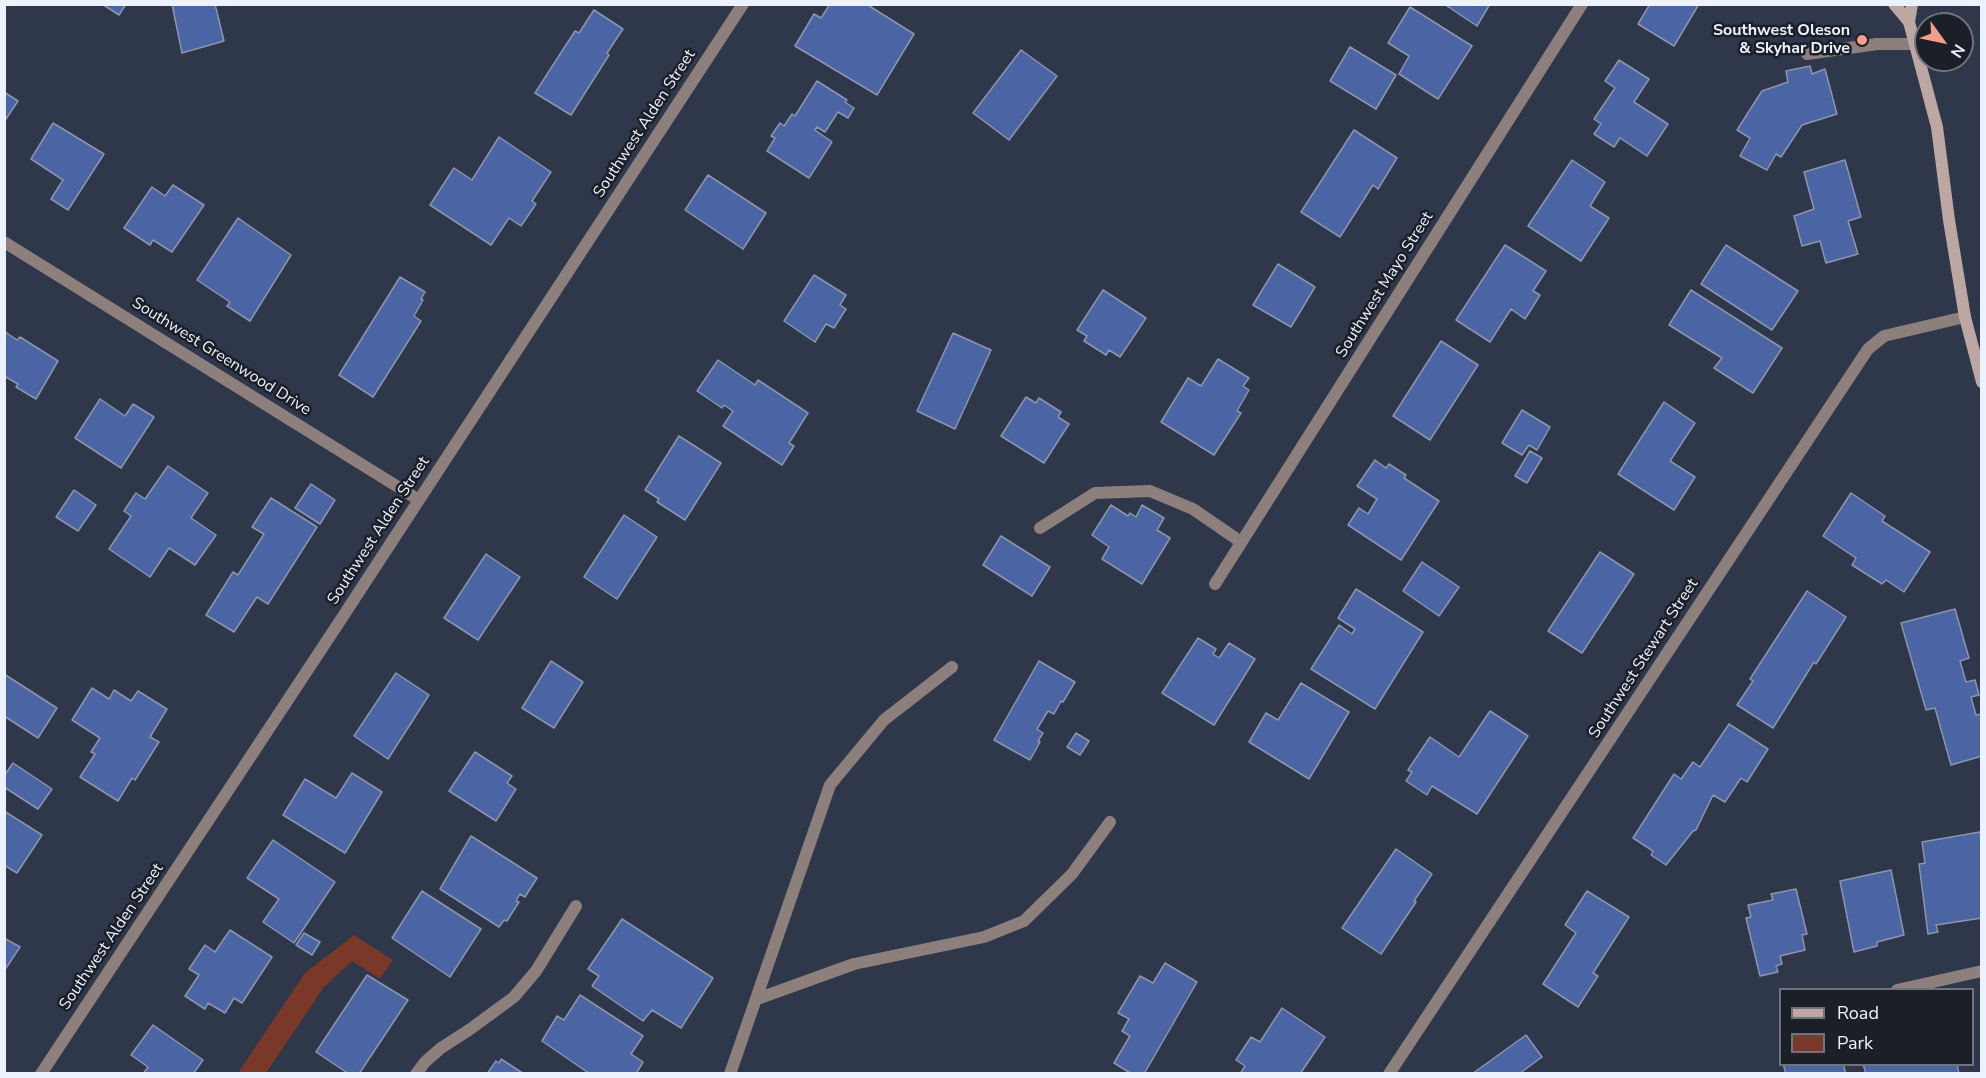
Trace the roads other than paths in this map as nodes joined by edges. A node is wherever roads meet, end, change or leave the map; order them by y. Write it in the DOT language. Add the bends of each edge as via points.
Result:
graph roads {
  1 [pos="743,4"];
  2 [pos="1582,4"];
  3 [pos="1894,4"];
  4 [pos="1912,4"];
  5 [pos="1909,22"];
  6 [pos="1914,40"];
  7 [pos="1914,44"];
  8 [pos="1807,54"];
  9 [pos="1922,72"];
  10 [pos="4,242"];
  11 [pos="1965,317"];
  12 [pos="1982,382"];
  13 [pos="419,500"];
  14 [pos="1040,528"];
  15 [pos="1241,542"];
  16 [pos="1215,584"];
  17 [pos="952,667"];
  18 [pos="1110,822"];
  19 [pos="576,906"];
  20 [pos="1982,971"];
  21 [pos="1906,988"];
  22 [pos="757,999"];
  23 [pos="41,1074"];
  24 [pos="416,1074"];
  25 [pos="730,1074"];
  26 [pos="1389,1074"];
  1 -- 13 [label="street, Southwest Alden Street"];
  2 -- 15 [label="street, Southwest Mayo Street"];
  3 -- 5 [label="main road"];
  4 -- 5 [label="main road"];
  5 -- 6 [label="main road"];
  7 -- 8 [label="street" via="1877,44"];
  9 -- 11 [label="main road" via="1936,127"];
  10 -- 13 [label="street, Southwest Greenwood Drive"];
  11 -- 12 [label="main road"];
  11 -- 26 [label="street, Southwest Stewart Street" via="1884,336 1869,349"];
  13 -- 23 [label="street, Southwest Alden Street"];
  14 -- 15 [label="street" via="1095,493 1150,490 1193,509"];
  15 -- 16 [label="street, Southwest Mayo Street"];
  17 -- 22 [label="street" via="884,720 830,785"];
  18 -- 22 [label="street" via="1072,874 1024,921 984,937 854,964"];
  19 -- 24 [label="street" via="536,971 514,997 441,1048"];
  20 -- 21 [label="street"];
  22 -- 25 [label="street"];
}
